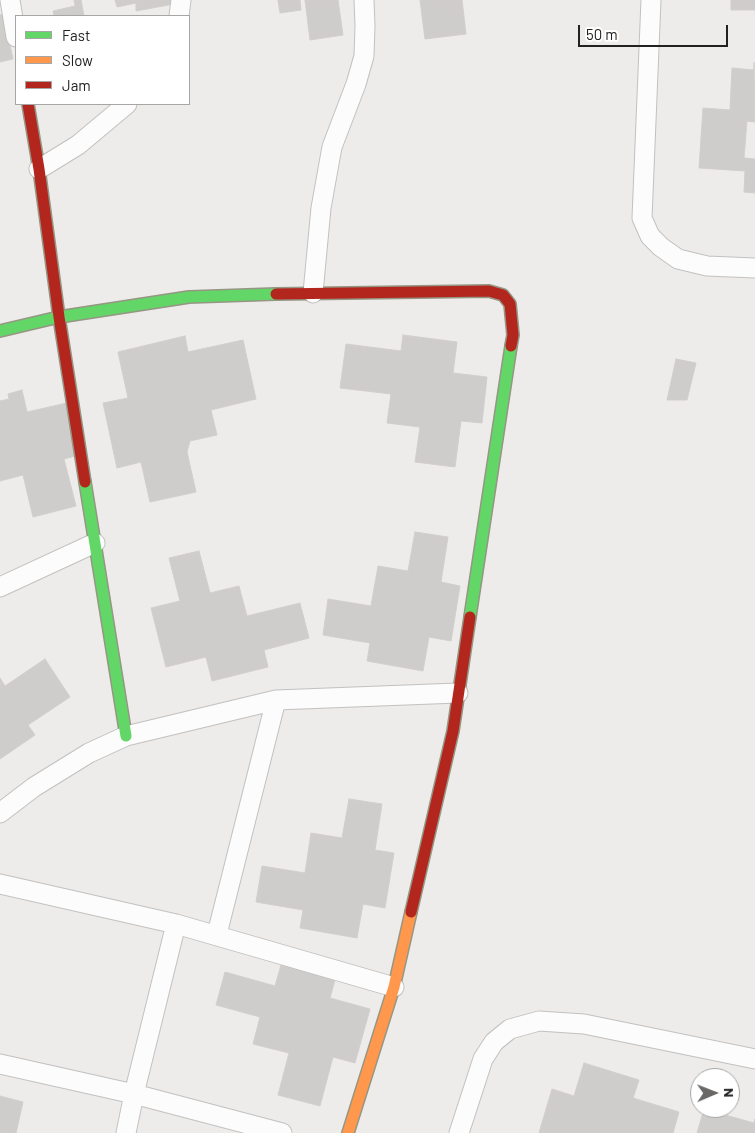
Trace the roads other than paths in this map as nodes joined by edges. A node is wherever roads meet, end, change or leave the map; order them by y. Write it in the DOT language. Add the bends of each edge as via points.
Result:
graph roads {
  1 [pos="10,0"];
  2 [pos="181,0"];
  3 [pos="364,0"];
  4 [pos="651,0"];
  5 [pos="179,15"];
  6 [pos="15,30"];
  7 [pos="28,105"];
  8 [pos="126,105"];
  9 [pos="39,169"];
  10 [pos="755,268"];
  11 [pos="313,293"];
  12 [pos="59,318"];
  13 [pos="0,331"];
  14 [pos="95,542"];
  15 [pos="0,587"];
  16 [pos="458,693"];
  17 [pos="276,700"];
  18 [pos="126,736"];
  19 [pos="0,813"];
  20 [pos="0,884"];
  21 [pos="176,924"];
  22 [pos="217,934"];
  23 [pos="394,987"];
  24 [pos="755,1059"];
  25 [pos="0,1064"];
  26 [pos="134,1094"];
  27 [pos="126,1133"];
  28 [pos="282,1133"];
  29 [pos="348,1133"];
  30 [pos="460,1133"];
  1 -- 6 [label="street"];
  2 -- 5 [label="street"];
  3 -- 11 [label="street" via="364,56 332,147 321,208"];
  4 -- 10 [label="street" via="642,218 650,236 678,259 707,266"];
  7 -- 9 [label="street"];
  8 -- 9 [label="street" via="78,145"];
  9 -- 12 [label="street"];
  11 -- 12 [label="street" via="189,297"];
  11 -- 16 [label="street" via="488,291 503,295 510,304 513,335"];
  12 -- 13 [label="street"];
  12 -- 14 [label="street"];
  14 -- 15 [label="street"];
  14 -- 18 [label="street"];
  16 -- 17 [label="street"];
  16 -- 23 [label="street" via="453,731"];
  17 -- 18 [label="street"];
  17 -- 22 [label="street"];
  18 -- 19 [label="street" via="89,753 34,787"];
  20 -- 21 [label="street"];
  21 -- 22 [label="street"];
  21 -- 26 [label="street"];
  22 -- 23 [label="street"];
  23 -- 29 [label="street"];
  24 -- 30 [label="street" via="584,1024 538,1021 510,1029 494,1042 483,1059"];
  25 -- 26 [label="street"];
  26 -- 27 [label="street"];
  26 -- 28 [label="street"];
}
